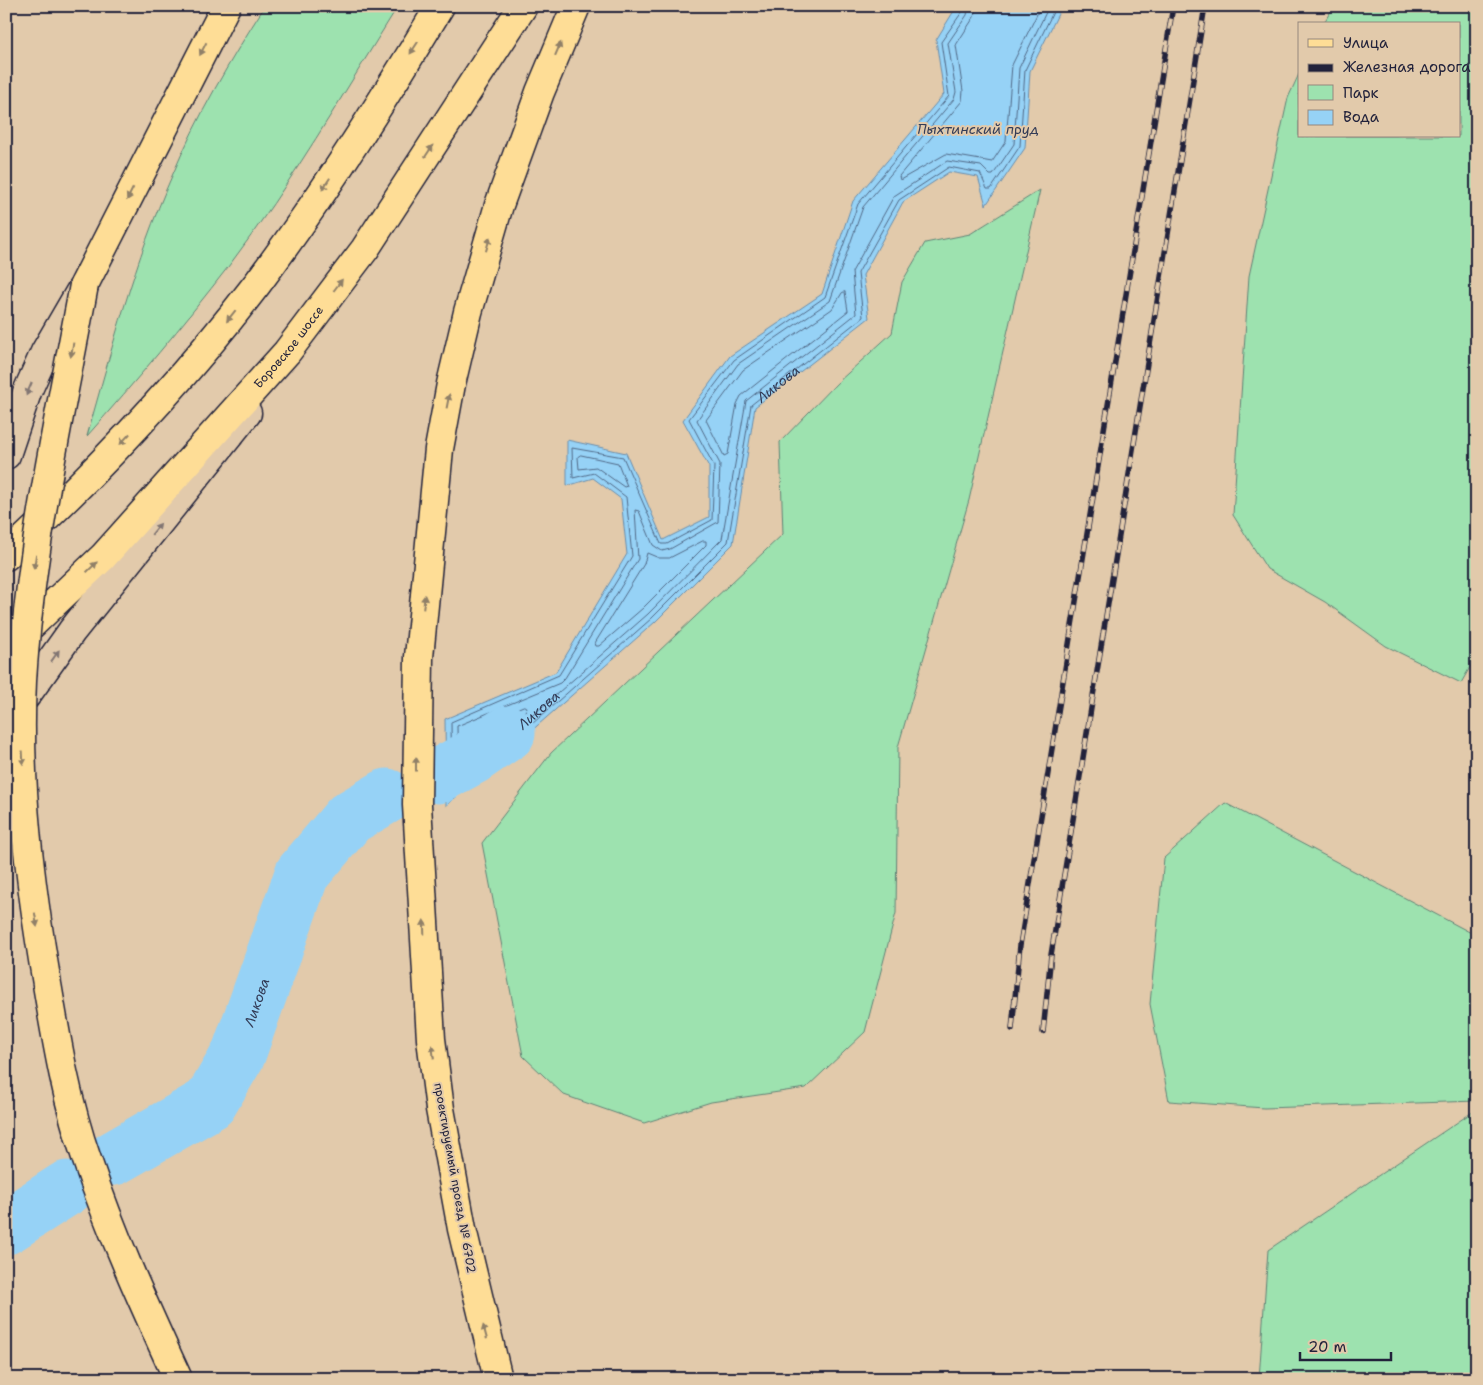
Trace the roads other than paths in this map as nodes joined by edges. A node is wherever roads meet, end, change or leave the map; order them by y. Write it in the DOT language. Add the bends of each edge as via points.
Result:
graph roads {
  1 [pos="226,6"];
  2 [pos="440,6"];
  3 [pos="522,6"];
  4 [pos="576,6"];
  5 [pos="84,285"];
  6 [pos="287,352"];
  7 [pos="6,455"];
  8 [pos="6,556"];
  9 [pos="6,649"];
  10 [pos="6,724"];
  11 [pos="178,1379"];
  12 [pos="498,1379"];
  1 -- 5 [label="main road, one-way"];
  2 -- 8 [label="main road, one-way" via="312,206 228,320 90,477"];
  6 -- 3 [label="main road, Боровское шоссе, one-way" via="365,249"];
  12 -- 4 [label="main road, проектируемый проезд № 6702, one-way" via="464,1238 431,1039 417,805 419,657 440,449 468,312 499,205 540,92"];
  5 -- 7 [label="street, one-way" via="45,352 27,392"];
  5 -- 11 [label="main road, one-way, bridge" via="34,567 22,679 22,749 31,886 61,1063 86,1158"];
  9 -- 6 [label="main road, Боровское шоссе, one-way" via="103,557"];
  10 -- 6 [label="street, one-way" via="72,631 252,408"];
}
